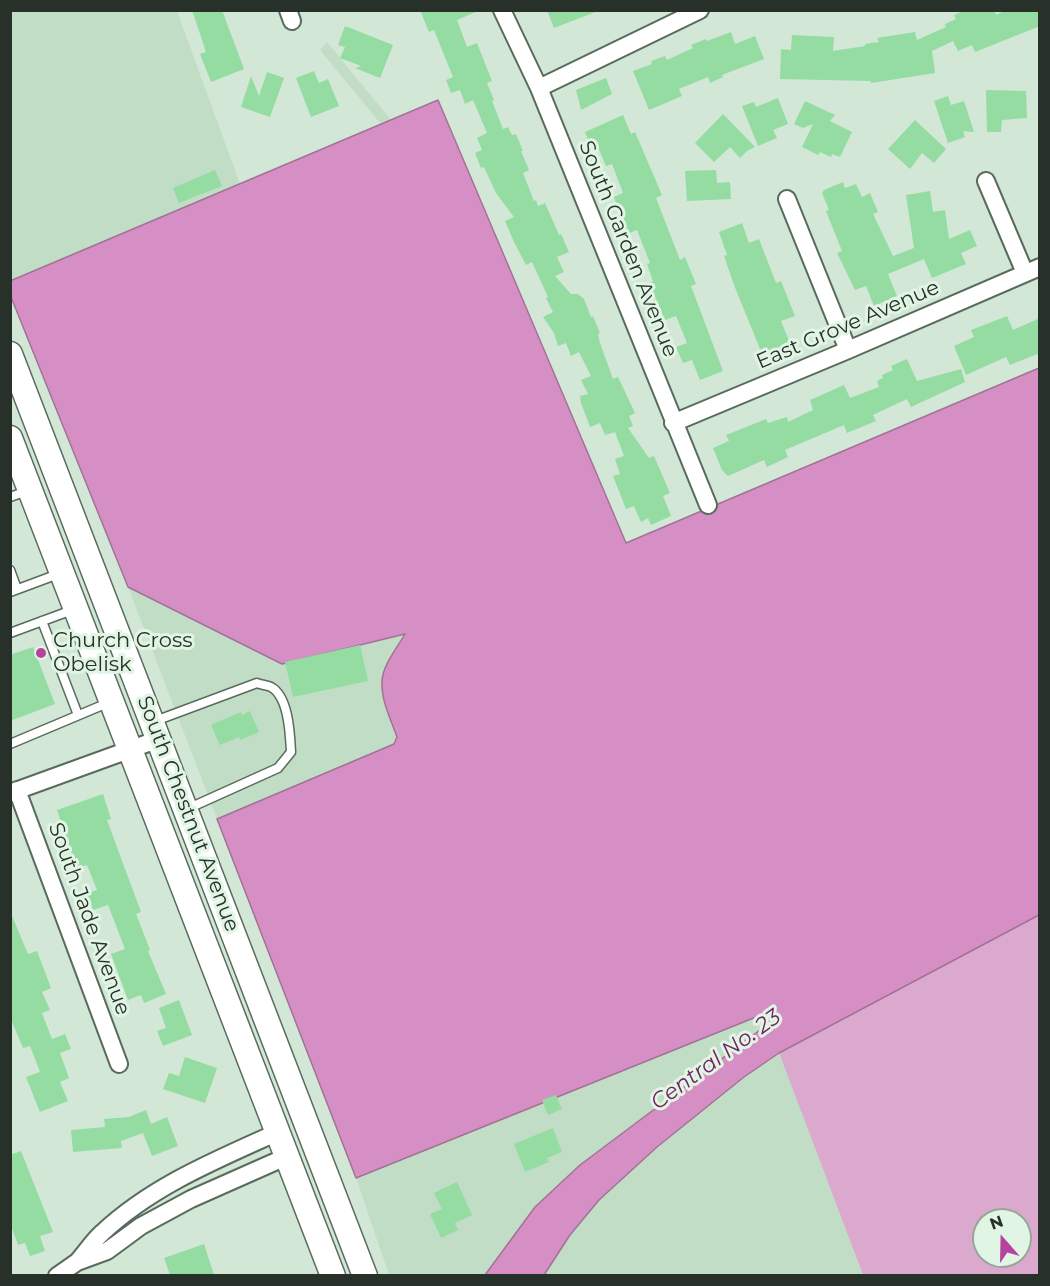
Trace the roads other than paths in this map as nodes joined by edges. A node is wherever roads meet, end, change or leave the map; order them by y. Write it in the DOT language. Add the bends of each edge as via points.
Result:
graph roads {
  1 [pos="502,10"];
  2 [pos="700,10"];
  3 [pos="539,88"];
  4 [pos="986,181"];
  5 [pos="787,199"];
  6 [pos="1032,270"];
  7 [pos="848,350"];
  8 [pos="10,354"];
  9 [pos="674,423"];
  10 [pos="10,438"];
  11 [pos="20,494"];
  12 [pos="708,505"];
  13 [pos="10,570"];
  14 [pos="63,573"];
  15 [pos="14,590"];
  16 [pos="76,609"];
  17 [pos="42,621"];
  18 [pos="10,633"];
  19 [pos="112,701"];
  20 [pos="78,715"];
  21 [pos="156,730"];
  22 [pos="10,744"];
  23 [pos="131,749"];
  24 [pos="14,792"];
  25 [pos="186,809"];
  26 [pos="118,1064"];
  27 [pos="278,1132"];
  28 [pos="288,1156"];
  29 [pos="80,1269"];
  30 [pos="57,1275"];
  31 [pos="333,1275"];
  32 [pos="365,1275"];
  1 -- 3 [label="street, South Garden Avenue"];
  2 -- 3 [label="street"];
  3 -- 9 [label="street, South Garden Avenue"];
  4 -- 6 [label="street"];
  5 -- 7 [label="street"];
  6 -- 7 [label="street, East Grove Avenue"];
  7 -- 9 [label="street, East Grove Avenue"];
  8 -- 21 [label="main road, South Chestnut Avenue"];
  9 -- 12 [label="street, South Garden Avenue"];
  10 -- 11 [label="main road, South Chestnut Avenue"];
  11 -- 14 [label="main road, South Chestnut Avenue"];
  13 -- 15 [label="lane"];
  14 -- 15 [label="lane"];
  14 -- 16 [label="main road, South Chestnut Avenue"];
  16 -- 17 [label="lane"];
  16 -- 19 [label="main road, South Chestnut Avenue"];
  17 -- 18 [label="lane"];
  17 -- 20 [label="lane"];
  19 -- 20 [label="lane"];
  19 -- 23 [label="main road, South Chestnut Avenue"];
  20 -- 22 [label="lane"];
  21 -- 23 [label="street"];
  21 -- 25 [label="main road, South Chestnut Avenue"];
  21 -- 25 [label="lane" via="257,683 272,687 279,695 289,721 291,752 278,768"];
  23 -- 24 [label="street"];
  23 -- 27 [label="main road, South Chestnut Avenue"];
  24 -- 26 [label="street, South Jade Avenue"];
  25 -- 32 [label="main road, South Chestnut Avenue"];
  27 -- 28 [label="main road, South Chestnut Avenue"];
  27 -- 29 [label="street" via="190,1172 148,1197 100,1234"];
  28 -- 29 [label="street" via="190,1199 141,1226"];
  28 -- 31 [label="main road, South Chestnut Avenue"];
  29 -- 30 [label="street"];
}
